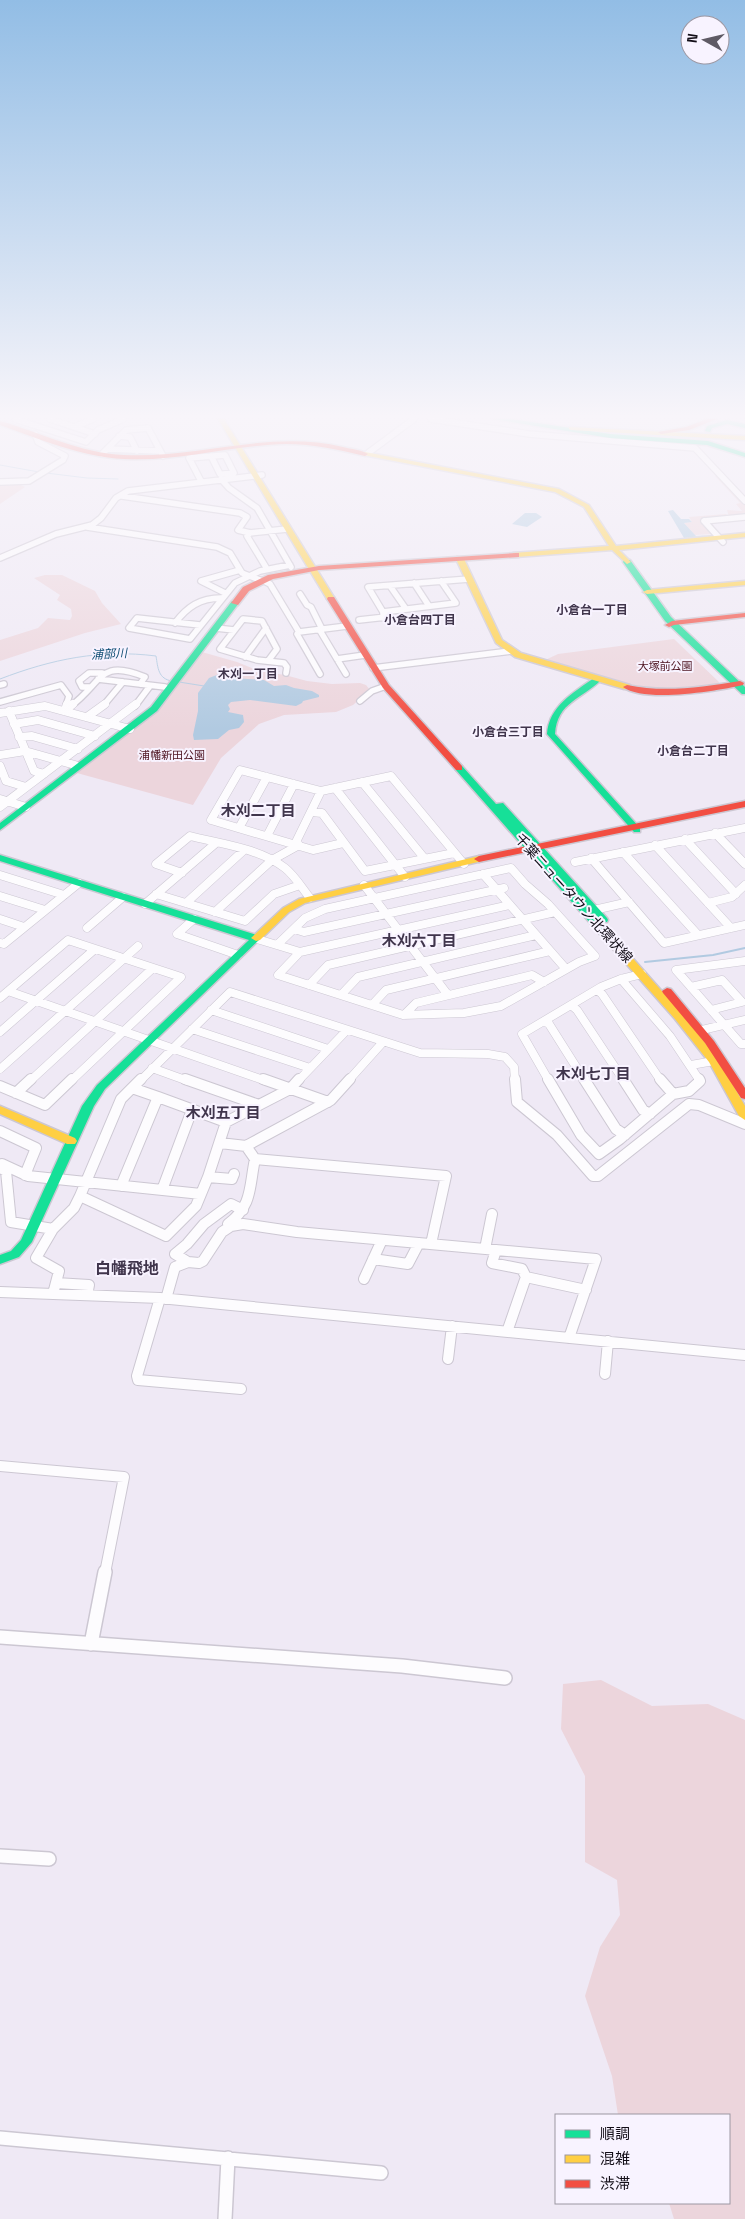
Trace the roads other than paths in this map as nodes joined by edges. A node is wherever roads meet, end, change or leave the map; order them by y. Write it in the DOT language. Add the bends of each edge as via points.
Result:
graph roads {
  1 [pos="96,523"];
  2 [pos="243,523"];
  3 [pos="265,523"];
  4 [pos="283,523"];
  5 [pos="288,523"];
  6 [pos="598,523"];
  7 [pos="705,523"];
  8 [pos="87,527"];
  9 [pos="287,529"];
  10 [pos="270,531"];
  11 [pos="250,533"];
  12 [pos="745,535"];
  13 [pos="721,540"];
  14 [pos="745,541"];
  15 [pos="615,549"];
  16 [pos="0,558"];
  17 [pos="461,560"];
  18 [pos="291,566"];
  19 [pos="267,569"];
  20 [pos="317,569"];
  21 [pos="240,570"];
  22 [pos="248,576"];
  23 [pos="469,579"];
  24 [pos="263,581"];
  25 [pos="441,581"];
  26 [pos="745,582"];
  27 [pos="414,583"];
  28 [pos="390,586"];
  29 [pos="646,592"];
  30 [pos="300,594"];
  31 [pos="223,596"];
  32 [pos="430,606"];
  33 [pos="405,612"];
  34 [pos="383,615"];
  35 [pos="745,615"];
  36 [pos="745,619"];
  37 [pos="359,620"];
  38 [pos="174,622"];
  39 [pos="671,625"];
  40 [pos="200,626"];
  41 [pos="347,626"];
  42 [pos="216,628"];
  43 [pos="266,628"];
  44 [pos="321,629"];
  45 [pos="234,630"];
  46 [pos="299,632"];
  47 [pos="511,652"];
  48 [pos="245,656"];
  49 [pos="365,656"];
  50 [pos="337,659"];
  51 [pos="268,661"];
  52 [pos="377,668"];
  53 [pos="286,673"];
  54 [pos="320,674"];
  55 [pos="346,674"];
  56 [pos="100,676"];
  57 [pos="597,680"];
  58 [pos="123,682"];
  59 [pos="172,683"];
  60 [pos="140,684"];
  61 [pos="739,685"];
  62 [pos="150,686"];
  63 [pos="90,687"];
  64 [pos="389,688"];
  65 [pos="745,700"];
  66 [pos="360,701"];
  67 [pos="0,702"];
  68 [pos="65,710"];
  69 [pos="8,711"];
  70 [pos="0,713"];
  71 [pos="87,717"];
  72 [pos="14,724"];
  73 [pos="111,724"];
  74 [pos="130,729"];
  75 [pos="95,736"];
  76 [pos="20,737"];
  77 [pos="78,749"];
  78 [pos="25,751"];
  79 [pos="0,755"];
  80 [pos="61,761"];
  81 [pos="75,765"];
  82 [pos="0,766"];
  83 [pos="44,774"];
  84 [pos="267,777"];
  85 [pos="323,781"];
  86 [pos="362,782"];
  87 [pos="294,784"];
  88 [pos="26,787"];
  89 [pos="335,788"];
  90 [pos="324,791"];
  91 [pos="4,800"];
  92 [pos="745,804"];
  93 [pos="0,807"];
  94 [pos="26,807"];
  95 [pos="745,808"];
  96 [pos="311,812"];
  97 [pos="0,827"];
  98 [pos="239,828"];
  99 [pos="635,828"];
  100 [pos="745,828"];
  101 [pos="715,833"];
  102 [pos="267,836"];
  103 [pos="685,840"];
  104 [pos="216,843"];
  105 [pos="343,843"];
  106 [pos="297,845"];
  107 [pos="655,845"];
  108 [pos="534,848"];
  109 [pos="243,851"];
  110 [pos="454,852"];
  111 [pos="623,852"];
  112 [pos="0,858"];
  113 [pos="591,858"];
  114 [pos="425,859"];
  115 [pos="272,860"];
  116 [pos="575,862"];
  117 [pos="464,864"];
  118 [pos="745,864"];
  119 [pos="395,865"];
  120 [pos="182,873"];
  121 [pos="483,874"];
  122 [pos="0,875"];
  123 [pos="405,877"];
  124 [pos="79,883"];
  125 [pos="300,885"];
  126 [pos="745,885"];
  127 [pos="364,886"];
  128 [pos="500,888"];
  129 [pos="156,894"];
  130 [pos="736,894"];
  131 [pos="64,895"];
  132 [pos="0,896"];
  133 [pos="123,897"];
  134 [pos="310,898"];
  135 [pos="373,898"];
  136 [pos="629,902"];
  137 [pos="708,902"];
  138 [pos="186,903"];
  139 [pos="145,904"];
  140 [pos="510,905"];
  141 [pos="45,910"];
  142 [pos="594,910"];
  143 [pos="215,912"];
  144 [pos="556,912"];
  145 [pos="386,914"];
  146 [pos="0,919"];
  147 [pos="194,919"];
  148 [pos="522,920"];
  149 [pos="745,925"];
  150 [pos="24,927"];
  151 [pos="87,928"];
  152 [pos="731,928"];
  153 [pos="294,929"];
  154 [pos="398,930"];
  155 [pos="536,935"];
  156 [pos="698,936"];
  157 [pos="254,938"];
  158 [pos="0,942"];
  159 [pos="138,946"];
  160 [pos="277,946"];
  161 [pos="410,946"];
  162 [pos="95,949"];
  163 [pos="550,951"];
  164 [pos="300,952"];
  165 [pos="238,955"];
  166 [pos="124,958"];
  167 [pos="745,961"];
  168 [pos="422,962"];
  169 [pos="153,968"];
  170 [pos="566,969"];
  171 [pos="642,974"];
  172 [pos="435,978"];
  173 [pos="621,979"];
  174 [pos="544,982"];
  175 [pos="309,985"];
  176 [pos="692,987"];
  177 [pos="597,990"];
  178 [pos="8,991"];
  179 [pos="341,995"];
  180 [pos="448,995"];
  181 [pos="0,998"];
  182 [pos="36,1001"];
  183 [pos="372,1005"];
  184 [pos="571,1005"];
  185 [pos="211,1010"];
  186 [pos="711,1010"];
  187 [pos="65,1011"];
  188 [pos="404,1015"];
  189 [pos="745,1020"];
  190 [pos="94,1021"];
  191 [pos="544,1021"];
  192 [pos="724,1025"];
  193 [pos="192,1029"];
  194 [pos="347,1030"];
  195 [pos="702,1030"];
  196 [pos="124,1031"];
  197 [pos="0,1032"];
  198 [pos="148,1040"];
  199 [pos="383,1042"];
  200 [pos="745,1044"];
  201 [pos="173,1048"];
  202 [pos="328,1049"];
  203 [pos="714,1061"];
  204 [pos="690,1065"];
  205 [pos="152,1068"];
  206 [pos="310,1068"];
  207 [pos="0,1069"];
  208 [pos="0,1086"];
  209 [pos="132,1088"];
  210 [pos="290,1089"];
  211 [pos="16,1092"];
  212 [pos="673,1094"];
  213 [pos="745,1096"];
  214 [pos="158,1097"];
  215 [pos="328,1102"];
  216 [pos="259,1105"];
  217 [pos="0,1110"];
  218 [pos="192,1110"];
  219 [pos="650,1114"];
  220 [pos="745,1116"];
  221 [pos="226,1122"];
  222 [pos="745,1124"];
  223 [pos="0,1131"];
  224 [pos="625,1135"];
  225 [pos="71,1141"];
  226 [pos="220,1143"];
  227 [pos="246,1146"];
  228 [pos="255,1159"];
  229 [pos="0,1163"];
  230 [pos="0,1168"];
  231 [pos="234,1174"];
  232 [pos="25,1175"];
  233 [pos="208,1177"];
  234 [pos="55,1179"];
  235 [pos="86,1182"];
  236 [pos="121,1186"];
  237 [pos="162,1190"];
  238 [pos="201,1194"];
  239 [pos="80,1196"];
  240 [pos="243,1210"];
  241 [pos="492,1214"];
  242 [pos="33,1227"];
  243 [pos="54,1229"];
  244 [pos="382,1240"];
  245 [pos="419,1243"];
  246 [pos="431,1244"];
  247 [pos="212,1246"];
  248 [pos="485,1249"];
  249 [pos="496,1250"];
  250 [pos="374,1258"];
  251 [pos="0,1260"];
  252 [pos="188,1262"];
  253 [pos="526,1277"];
  254 [pos="364,1279"];
  255 [pos="56,1283"];
  256 [pos="586,1290"];
  257 [pos="0,1292"];
  258 [pos="53,1294"];
  259 [pos="87,1295"];
  260 [pos="163,1298"];
  261 [pos="452,1326"];
  262 [pos="507,1332"];
  263 [pos="569,1338"];
  264 [pos="608,1341"];
  265 [pos="745,1355"];
  266 [pos="448,1359"];
  267 [pos="605,1374"];
  268 [pos="241,1390"];
  269 [pos="0,1466"];
  270 [pos="0,1637"];
  271 [pos="91,1644"];
  272 [pos="506,1678"];
  273 [pos="0,1856"];
  274 [pos="49,1859"];
  275 [pos="0,2138"];
  276 [pos="228,2158"];
  277 [pos="381,2173"];
  278 [pos="225,2219"];
  1 -- 8 [label="street"];
  2 -- 11 [label="street" via="238,530"];
  3 -- 10 [label="street"];
  4 -- 9 [label="main road, 千葉ニュータウン北環状線"];
  5 -- 20 [label="main road, 千葉ニュータウン北環状線"];
  6 -- 15 [label="main road"];
  7 -- 13 [label="street"];
  8 -- 16 [label="street" via="56,534"];
  8 -- 21 [label="street" via="217,547 230,552"];
  9 -- 10 [label="street"];
  9 -- 20 [label="main road, 千葉ニュータウン北環状線"];
  10 -- 11 [label="street"];
  10 -- 18 [label="street"];
  11 -- 19 [label="street" via="247,536"];
  12 -- 13 [label="main road"];
  13 -- 14 [label="main road"];
  13 -- 15 [label="main road"];
  15 -- 17 [label="main road"];
  15 -- 29 [label="main road" via="624,556"];
  15 -- 39 [label="main road" via="615,556 635,585"];
  17 -- 20 [label="main road"];
  17 -- 23 [label="main road"];
  18 -- 19 [label="street"];
  19 -- 22 [label="street"];
  20 -- 24 [label="main road"];
  20 -- 41 [label="main road, 千葉ニュータウン北環状線"];
  20 -- 52 [label="main road, 千葉ニュータウン北環状線"];
  21 -- 22 [label="street"];
  21 -- 31 [label="street" via="202,581"];
  22 -- 24 [label="street"];
  22 -- 31 [label="street" via="235,582"];
  23 -- 25 [label="street"];
  23 -- 47 [label="main road" via="497,637"];
  24 -- 42 [label="main road" via="246,590"];
  24 -- 46 [label="street" via="270,584"];
  25 -- 27 [label="street"];
  25 -- 32 [label="street" via="456,603"];
  26 -- 29 [label="main road"];
  27 -- 28 [label="street"];
  27 -- 32 [label="street"];
  28 -- 33 [label="street"];
  28 -- 34 [label="street" via="368,588"];
  29 -- 39 [label="main road"];
  30 -- 44 [label="street" via="311,607"];
  31 -- 38 [label="street" via="186,607"];
  31 -- 40 [label="street"];
  32 -- 33 [label="street"];
  33 -- 34 [label="street"];
  34 -- 37 [label="street"];
  35 -- 39 [label="main road"];
  36 -- 39 [label="main road"];
  38 -- 40 [label="street"];
  38 -- 40 [label="street" via="137,618 129,628 190,639"];
  39 -- 61 [label="main road"];
  41 -- 44 [label="street"];
  41 -- 49 [label="main road, 千葉ニュータウン北環状線"];
  42 -- 45 [label="street"];
  42 -- 59 [label="main road"];
  43 -- 45 [label="street" via="262,621 242,619"];
  43 -- 48 [label="street"];
  43 -- 51 [label="street" via="277,649"];
  44 -- 46 [label="street"];
  44 -- 50 [label="street"];
  45 -- 48 [label="street" via="220,649"];
  46 -- 54 [label="street" via="297,634"];
  47 -- 52 [label="street"];
  47 -- 57 [label="main road"];
  48 -- 51 [label="street"];
  49 -- 50 [label="street"];
  49 -- 52 [label="main road, 千葉ニュータウン北環状線"];
  50 -- 55 [label="street"];
  51 -- 53 [label="street" via="284,663"];
  52 -- 64 [label="main road, 千葉ニュータウン北環状線"];
  56 -- 58 [label="street"];
  56 -- 60 [label="street" via="115,668 129,670 145,677"];
  56 -- 63 [label="street"];
  56 -- 63 [label="street" via="91,671 84,675 79,682"];
  57 -- 61 [label="main road" via="632,690 661,693"];
  57 -- 99 [label="main road" via="556,711 549,728 555,741"];
  58 -- 60 [label="street"];
  58 -- 71 [label="street" via="108,702"];
  59 -- 62 [label="street"];
  59 -- 74 [label="main road" via="154,709"];
  60 -- 62 [label="street"];
  61 -- 65 [label="main road"];
  62 -- 73 [label="street" via="134,707"];
  63 -- 68 [label="street" via="82,698"];
  64 -- 66 [label="street" via="372,691"];
  64 -- 108 [label="main road, 千葉ニュータウン北環状線"];
  67 -- 68 [label="street" via="61,686 69,696"];
  68 -- 69 [label="street" via="45,706"];
  68 -- 71 [label="street"];
  69 -- 70 [label="street"];
  69 -- 72 [label="street"];
  71 -- 73 [label="street"];
  72 -- 75 [label="street" via="38,720"];
  72 -- 76 [label="street"];
  73 -- 74 [label="street"];
  73 -- 75 [label="street"];
  74 -- 94 [label="main road"];
  75 -- 77 [label="street"];
  76 -- 77 [label="street" via="32,736"];
  76 -- 78 [label="street"];
  77 -- 80 [label="street"];
  78 -- 79 [label="street"];
  78 -- 80 [label="street"];
  78 -- 83 [label="street" via="34,771"];
  80 -- 81 [label="street"];
  80 -- 83 [label="street"];
  82 -- 88 [label="street" via="6,781"];
  83 -- 88 [label="street"];
  84 -- 87 [label="street"];
  84 -- 98 [label="street"];
  84 -- 98 [label="street" via="240,770 212,820"];
  85 -- 90 [label="street"];
  86 -- 89 [label="street"];
  86 -- 110 [label="street" via="391,776"];
  86 -- 114 [label="street"];
  87 -- 90 [label="street"];
  87 -- 102 [label="street"];
  88 -- 91 [label="street"];
  89 -- 90 [label="street"];
  89 -- 119 [label="street"];
  90 -- 96 [label="street"];
  91 -- 93 [label="street"];
  91 -- 94 [label="street"];
  92 -- 99 [label="main road"];
  94 -- 97 [label="main road"];
  95 -- 99 [label="main road"];
  96 -- 105 [label="street" via="322,813"];
  96 -- 106 [label="street"];
  98 -- 102 [label="street"];
  99 -- 108 [label="main road"];
  100 -- 101 [label="street"];
  101 -- 103 [label="street"];
  101 -- 118 [label="street"];
  102 -- 106 [label="street"];
  103 -- 107 [label="street"];
  103 -- 130 [label="street"];
  104 -- 109 [label="street"];
  104 -- 120 [label="street"];
  104 -- 120 [label="street" via="190,836 156,864"];
  105 -- 106 [label="street" via="313,850"];
  105 -- 119 [label="street" via="366,871"];
  106 -- 115 [label="street"];
  107 -- 111 [label="street"];
  107 -- 137 [label="street"];
  108 -- 117 [label="main road"];
  108 -- 142 [label="main road, 千葉ニュータウン北環状線"];
  108 -- 171 [label="main road, 千葉ニュータウン北環状線"];
  109 -- 115 [label="street"];
  109 -- 138 [label="street"];
  110 -- 114 [label="street"];
  110 -- 117 [label="street"];
  111 -- 113 [label="street"];
  111 -- 156 [label="street"];
  112 -- 124 [label="main road"];
  113 -- 116 [label="street"];
  113 -- 136 [label="street"];
  114 -- 119 [label="street"];
  115 -- 125 [label="street" via="287,869"];
  115 -- 143 [label="street"];
  117 -- 123 [label="main road"];
  119 -- 123 [label="street"];
  120 -- 129 [label="street"];
  121 -- 128 [label="street"];
  121 -- 135 [label="street"];
  121 -- 144 [label="street" via="511,868"];
  122 -- 131 [label="street"];
  123 -- 127 [label="main road"];
  124 -- 131 [label="street"];
  124 -- 133 [label="main road"];
  125 -- 134 [label="street"];
  125 -- 143 [label="street" via="274,894 244,921"];
  126 -- 130 [label="street"];
  127 -- 134 [label="main road"];
  127 -- 135 [label="street"];
  128 -- 140 [label="street"];
  128 -- 145 [label="street"];
  129 -- 138 [label="street"];
  129 -- 139 [label="street"];
  130 -- 137 [label="street" via="732,898"];
  131 -- 141 [label="street"];
  132 -- 141 [label="street"];
  133 -- 139 [label="main road"];
  133 -- 151 [label="street"];
  134 -- 157 [label="main road" via="286,910"];
  135 -- 145 [label="street"];
  135 -- 153 [label="street" via="318,911"];
  136 -- 142 [label="street"];
  136 -- 156 [label="street" via="664,943"];
  137 -- 152 [label="street"];
  138 -- 143 [label="street"];
  139 -- 147 [label="main road"];
  140 -- 148 [label="street"];
  140 -- 154 [label="street"];
  141 -- 150 [label="street"];
  142 -- 195 [label="main road, 千葉ニュータウン北環状線"];
  144 -- 148 [label="street"];
  144 -- 170 [label="street" via="596,956"];
  145 -- 153 [label="street" via="304,932"];
  145 -- 154 [label="street"];
  146 -- 150 [label="street"];
  147 -- 157 [label="main road"];
  147 -- 165 [label="street" via="178,934"];
  148 -- 155 [label="street"];
  148 -- 161 [label="street"];
  149 -- 152 [label="street"];
  150 -- 158 [label="street" via="4,944"];
  152 -- 156 [label="street"];
  153 -- 160 [label="street"];
  154 -- 161 [label="street"];
  154 -- 164 [label="street"];
  155 -- 163 [label="street"];
  155 -- 168 [label="street"];
  157 -- 160 [label="street"];
  157 -- 165 [label="main road"];
  159 -- 166 [label="street"];
  160 -- 164 [label="street"];
  161 -- 168 [label="street"];
  161 -- 175 [label="street" via="328,965"];
  162 -- 166 [label="street"];
  162 -- 178 [label="street" via="68,940"];
  162 -- 182 [label="street"];
  163 -- 170 [label="street"];
  163 -- 172 [label="street"];
  164 -- 175 [label="street" via="278,975"];
  165 -- 198 [label="main road"];
  166 -- 169 [label="street"];
  166 -- 187 [label="street"];
  167 -- 176 [label="street" via="676,970"];
  168 -- 172 [label="street"];
  168 -- 179 [label="street" via="358,977"];
  169 -- 190 [label="street"];
  169 -- 196 [label="street" via="181,977"];
  170 -- 174 [label="street"];
  171 -- 173 [label="street"];
  171 -- 203 [label="main road, 千葉ニュータウン北環状線"];
  172 -- 180 [label="street"];
  172 -- 183 [label="street" via="386,990"];
  173 -- 177 [label="street"];
  173 -- 204 [label="street" via="670,1036"];
  174 -- 180 [label="street" via="532,975"];
  174 -- 188 [label="street" via="489,1010"];
  175 -- 179 [label="street"];
  176 -- 186 [label="street"];
  176 -- 186 [label="street" via="722,980 742,1002"];
  177 -- 184 [label="street"];
  177 -- 212 [label="street"];
  178 -- 181 [label="street"];
  178 -- 182 [label="street"];
  179 -- 183 [label="street"];
  180 -- 188 [label="street" via="416,1002"];
  182 -- 187 [label="street"];
  182 -- 197 [label="street"];
  183 -- 188 [label="street"];
  184 -- 191 [label="street"];
  184 -- 219 [label="street" via="644,1110"];
  185 -- 193 [label="street"];
  185 -- 194 [label="street" via="230,992"];
  185 -- 202 [label="street"];
  186 -- 192 [label="street"];
  187 -- 190 [label="street"];
  187 -- 207 [label="street"];
  189 -- 192 [label="street"];
  190 -- 196 [label="street"];
  190 -- 211 [label="street"];
  191 -- 224 [label="street" via="616,1129"];
  191 -- 224 [label="street" via="522,1034 581,1136 599,1154"];
  192 -- 195 [label="street"];
  192 -- 200 [label="street" via="741,1044"];
  193 -- 201 [label="street"];
  193 -- 206 [label="street"];
  194 -- 199 [label="street"];
  194 -- 202 [label="street"];
  195 -- 213 [label="main road, 千葉ニュータウン北環状線"];
  196 -- 198 [label="street"];
  196 -- 211 [label="street" via="45,1105"];
  198 -- 201 [label="street"];
  198 -- 225 [label="main road" via="94,1096"];
  199 -- 215 [label="street"];
  199 -- 222 [label="street" via="420,1053 505,1057 514,1067 518,1102 557,1135 593,1176 598,1176 689,1104"];
  201 -- 205 [label="street"];
  201 -- 210 [label="street"];
  202 -- 206 [label="street"];
  203 -- 204 [label="street"];
  203 -- 220 [label="main road, 千葉ニュータウン北環状線"];
  204 -- 212 [label="street" via="700,1081 689,1091"];
  205 -- 209 [label="street"];
  205 -- 216 [label="street"];
  206 -- 210 [label="street"];
  208 -- 211 [label="street"];
  209 -- 214 [label="street"];
  209 -- 235 [label="street" via="121,1099"];
  210 -- 215 [label="street"];
  210 -- 216 [label="street"];
  212 -- 219 [label="street"];
  214 -- 218 [label="street"];
  214 -- 236 [label="street"];
  215 -- 227 [label="street"];
  216 -- 221 [label="street"];
  217 -- 225 [label="main road"];
  218 -- 221 [label="street"];
  218 -- 237 [label="street"];
  219 -- 224 [label="street"];
  221 -- 226 [label="street"];
  223 -- 232 [label="street" via="36,1148"];
  225 -- 234 [label="main road"];
  226 -- 227 [label="street"];
  226 -- 233 [label="street"];
  227 -- 228 [label="street"];
  228 -- 240 [label="street" via="251,1194"];
  228 -- 246 [label="street" via="446,1176"];
  229 -- 232 [label="street"];
  230 -- 242 [label="street" via="6,1172 10,1222"];
  231 -- 233 [label="street" via="232,1179"];
  232 -- 234 [label="street"];
  233 -- 238 [label="street"];
  234 -- 235 [label="street"];
  234 -- 242 [label="main road"];
  235 -- 236 [label="street"];
  235 -- 239 [label="street"];
  236 -- 237 [label="street"];
  237 -- 238 [label="street"];
  238 -- 239 [label="street" via="196,1206 166,1236"];
  239 -- 243 [label="street" via="74,1208"];
  240 -- 247 [label="street" via="214,1234"];
  240 -- 252 [label="street" via="231,1204 204,1224 175,1254"];
  241 -- 248 [label="street"];
  242 -- 243 [label="street"];
  242 -- 251 [label="main road" via="19,1251"];
  243 -- 255 [label="street" via="36,1258 59,1271"];
  244 -- 245 [label="street"];
  244 -- 247 [label="street" via="236,1224 222,1232"];
  244 -- 250 [label="street"];
  245 -- 246 [label="street"];
  245 -- 250 [label="street" via="408,1264"];
  246 -- 248 [label="street"];
  247 -- 252 [label="street" via="203,1261"];
  248 -- 249 [label="street"];
  249 -- 253 [label="street" via="492,1263 522,1269"];
  249 -- 256 [label="street" via="596,1260"];
  250 -- 254 [label="street"];
  252 -- 260 [label="street" via="175,1267"];
  253 -- 256 [label="street"];
  253 -- 262 [label="street"];
  255 -- 258 [label="street"];
  255 -- 259 [label="street" via="89,1284"];
  256 -- 263 [label="street"];
  257 -- 258 [label="street"];
  258 -- 259 [label="street"];
  259 -- 260 [label="street"];
  260 -- 261 [label="street"];
  260 -- 268 [label="street" via="138,1380"];
  261 -- 262 [label="street"];
  261 -- 266 [label="street"];
  262 -- 263 [label="street"];
  263 -- 264 [label="street"];
  264 -- 265 [label="street"];
  264 -- 267 [label="street"];
  269 -- 271 [label="street" via="124,1477"];
  270 -- 271 [label="street"];
  271 -- 272 [label="street" via="402,1666"];
  273 -- 274 [label="street"];
  275 -- 276 [label="street"];
  276 -- 277 [label="street"];
  276 -- 278 [label="street"];
}
